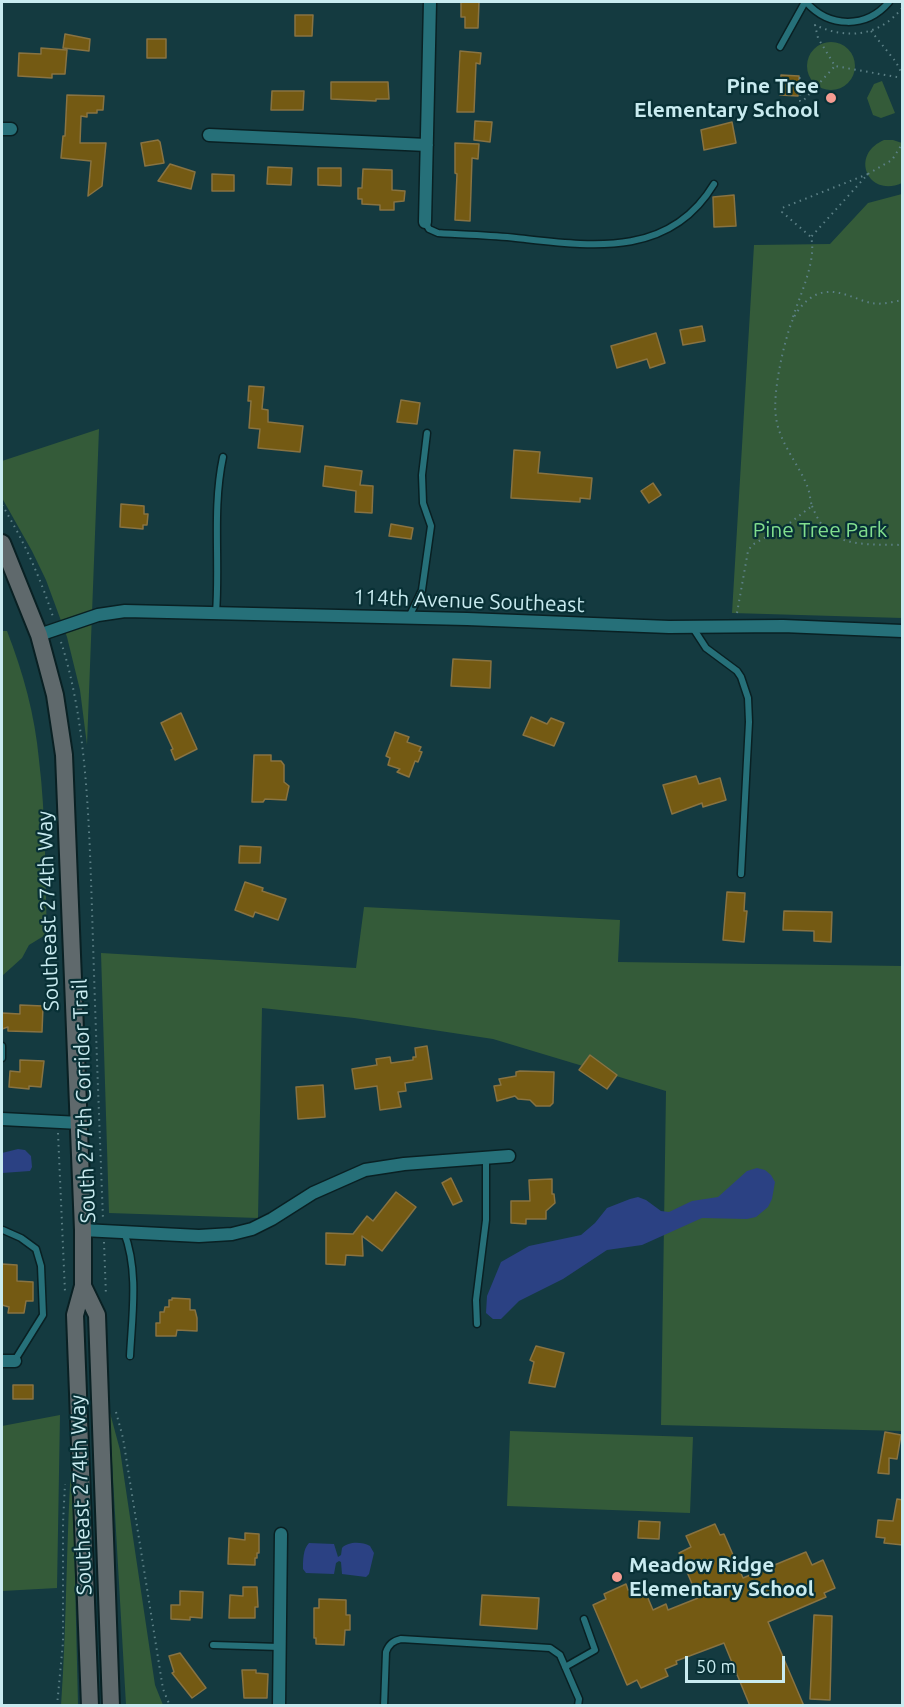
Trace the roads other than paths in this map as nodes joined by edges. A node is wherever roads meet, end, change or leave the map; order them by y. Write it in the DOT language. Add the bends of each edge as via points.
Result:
graph roads {
  1 [pos="430,2"];
  2 [pos="806,2"];
  3 [pos="889,2"];
  4 [pos="780,47"];
  5 [pos="209,135"];
  6 [pos="427,145"];
  7 [pos="714,184"];
  8 [pos="425,222"];
  9 [pos="427,433"];
  10 [pos="223,457"];
  11 [pos="2,543"];
  12 [pos="216,613"];
  13 [pos="409,618"];
  14 [pos="693,628"];
  15 [pos="903,631"];
  16 [pos="39,635"];
  17 [pos="741,874"];
  18 [pos="2,1046"];
  19 [pos="2,1058"];
  20 [pos="2,1119"];
  21 [pos="80,1123"];
  22 [pos="509,1155"];
  23 [pos="486,1157"];
  24 [pos="3,1230"];
  25 [pos="83,1230"];
  26 [pos="124,1232"];
  27 [pos="83,1287"];
  28 [pos="477,1324"];
  29 [pos="130,1356"];
  30 [pos="2,1361"];
  31 [pos="15,1361"];
  32 [pos="281,1534"];
  33 [pos="584,1619"];
  34 [pos="213,1646"];
  35 [pos="280,1647"];
  36 [pos="565,1667"];
  37 [pos="90,1706"];
  38 [pos="111,1706"];
  39 [pos="279,1706"];
  40 [pos="384,1706"];
  41 [pos="578,1706"];
  1 -- 6 [label="street"];
  2 -- 3 [label="lane" via="832,21 853,23 872,16"];
  2 -- 4 [label="lane"];
  5 -- 6 [label="street"];
  6 -- 8 [label="street"];
  7 -- 8 [label="lane" via="682,221 639,240 571,244 438,233"];
  9 -- 13 [label="lane" via="423,502 431,526 422,590"];
  10 -- 12 [label="lane" via="216,526"];
  11 -- 16 [label="main road, Southeast 274th Way"];
  12 -- 13 [label="street, 114th Avenue Southeast"];
  12 -- 16 [label="street, 114th Avenue Southeast" via="125,610"];
  13 -- 14 [label="street, 114th Avenue Southeast"];
  14 -- 15 [label="street, 114th Avenue Southeast" via="783,626"];
  14 -- 17 [label="lane" via="706,648 737,671 748,698"];
  16 -- 21 [label="main road, Southeast 274th Way" via="55,695 64,755"];
  18 -- 19 [label="lane"];
  20 -- 21 [label="street"];
  21 -- 25 [label="main road, Southeast 274th Way"];
  22 -- 23 [label="street"];
  23 -- 26 [label="street" via="365,1170 313,1193 252,1229 232,1234"];
  23 -- 28 [label="lane" via="486,1220 476,1300"];
  24 -- 31 [label="lane" via="36,1249 43,1288 43,1315"];
  25 -- 26 [label="street"];
  25 -- 27 [label="main road, Southeast 274th Way"];
  26 -- 29 [label="lane" via="133,1269"];
  27 -- 37 [label="main road, Southeast 274th Way" via="75,1315"];
  27 -- 38 [label="main road, Southeast 274th Way" via="97,1316"];
  30 -- 31 [label="street"];
  32 -- 35 [label="street"];
  33 -- 36 [label="lane" via="595,1650"];
  34 -- 35 [label="lane"];
  35 -- 39 [label="street"];
  36 -- 40 [label="lane" via="560,1655 550,1648 401,1639 389,1645 386,1652"];
  36 -- 41 [label="lane" via="579,1699"];
}
